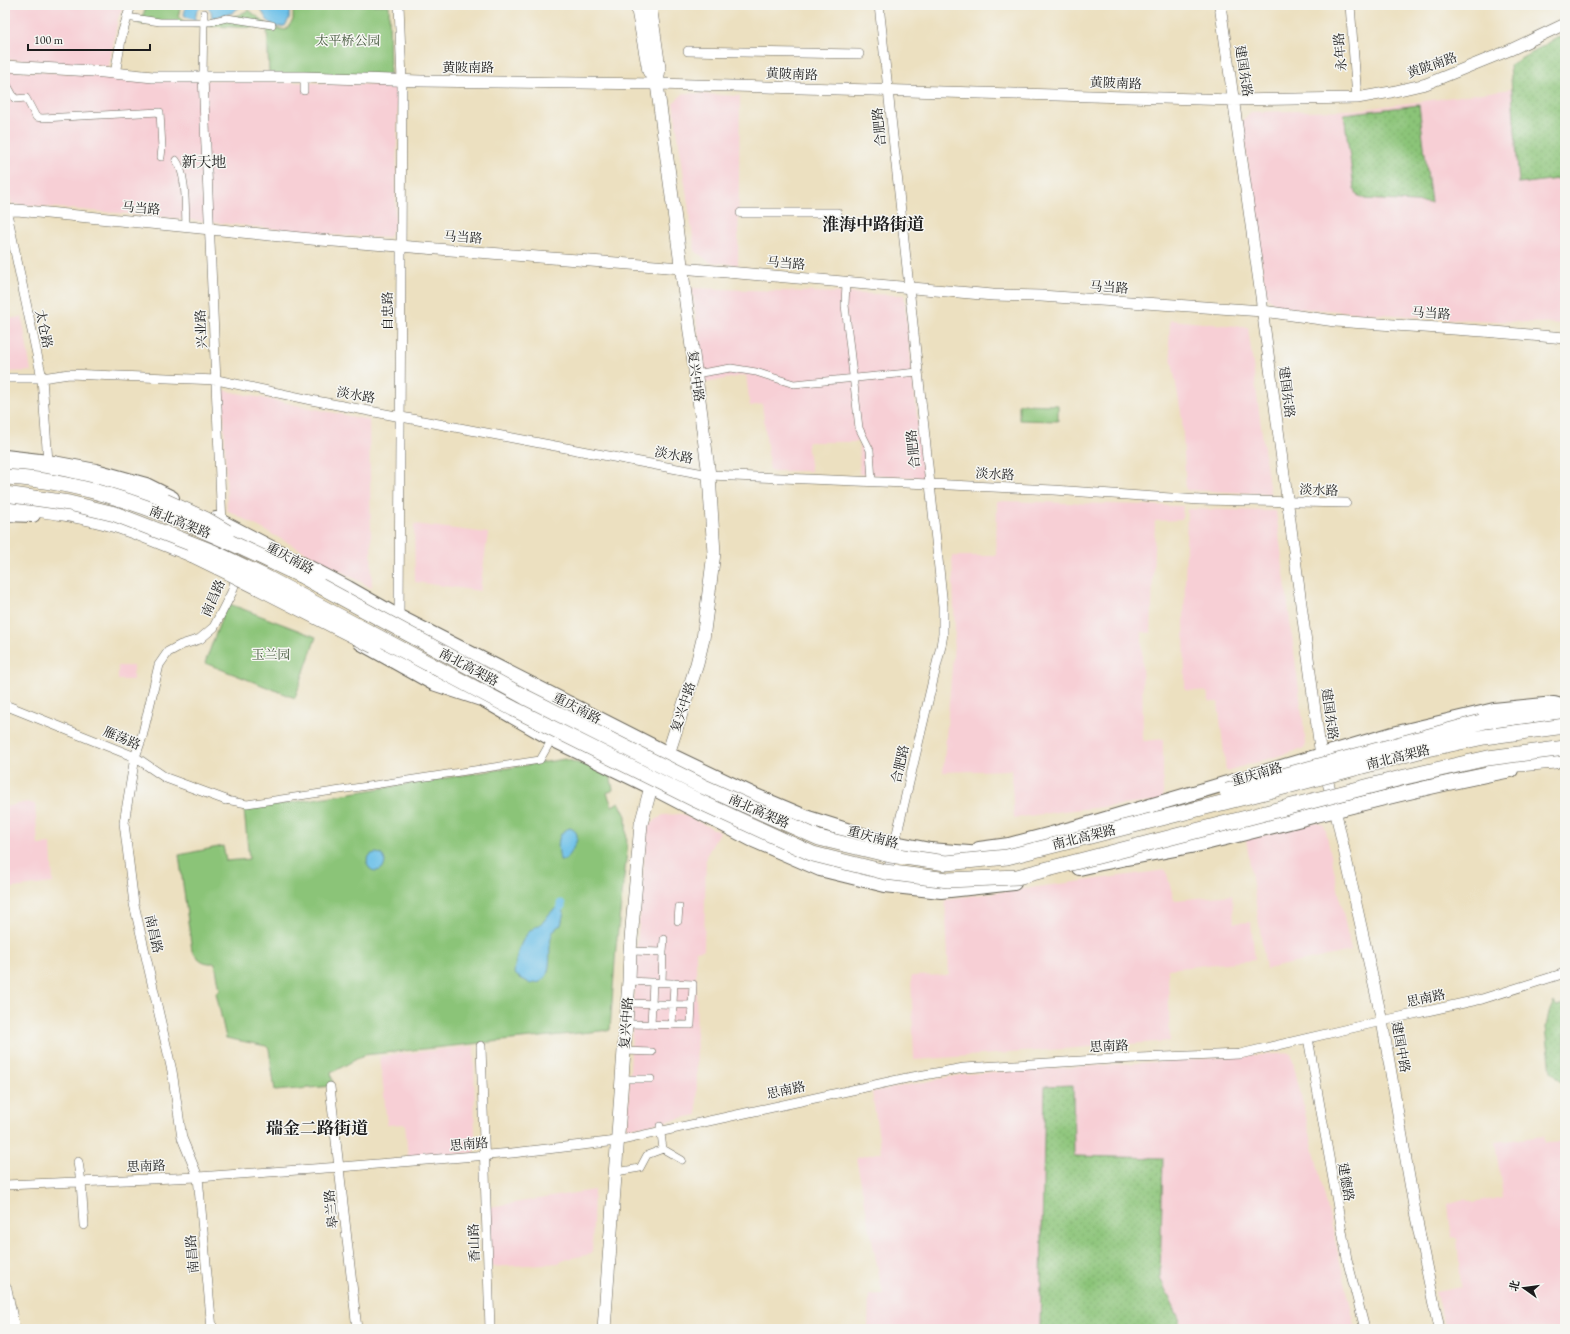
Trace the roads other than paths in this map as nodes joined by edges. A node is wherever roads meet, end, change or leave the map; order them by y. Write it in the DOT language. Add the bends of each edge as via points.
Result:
graph roads {
  1 [pos="131,5"];
  2 [pos="399,5"];
  3 [pos="637,5"];
  4 [pos="650,5"];
  5 [pos="879,5"];
  6 [pos="1220,5"];
  7 [pos="1350,5"];
  8 [pos="204,12"];
  9 [pos="126,17"];
  10 [pos="204,22"];
  11 [pos="1565,24"];
  12 [pos="272,25"];
  13 [pos="688,51"];
  14 [pos="859,54"];
  15 [pos="5,66"];
  16 [pos="115,74"];
  17 [pos="203,76"];
  18 [pos="304,76"];
  19 [pos="5,80"];
  20 [pos="402,80"];
  21 [pos="657,84"];
  22 [pos="888,90"];
  23 [pos="304,91"];
  24 [pos="1357,98"];
  25 [pos="1234,100"];
  26 [pos="161,158"];
  27 [pos="176,160"];
  28 [pos="6,209"];
  29 [pos="741,213"];
  30 [pos="837,213"];
  31 [pos="186,226"];
  32 [pos="210,229"];
  33 [pos="401,246"];
  34 [pos="681,268"];
  35 [pos="846,283"];
  36 [pos="909,288"];
  37 [pos="1262,311"];
  38 [pos="1565,338"];
  39 [pos="918,372"];
  40 [pos="695,374"];
  41 [pos="853,377"];
  42 [pos="5,378"];
  43 [pos="42,378"];
  44 [pos="217,380"];
  45 [pos="400,416"];
  46 [pos="5,457"];
  47 [pos="48,462"];
  48 [pos="5,464"];
  49 [pos="5,475"];
  50 [pos="709,475"];
  51 [pos="872,481"];
  52 [pos="930,484"];
  53 [pos="5,495"];
  54 [pos="1287,502"];
  55 [pos="1346,504"];
  56 [pos="5,506"];
  57 [pos="5,514"];
  58 [pos="221,522"];
  59 [pos="234,572"];
  60 [pos="302,576"];
  61 [pos="399,617"];
  62 [pos="412,659"];
  63 [pos="420,675"];
  64 [pos="484,697"];
  65 [pos="5,705"];
  66 [pos="1565,707"];
  67 [pos="1565,711"];
  68 [pos="1565,717"];
  69 [pos="1565,726"];
  70 [pos="552,739"];
  71 [pos="1565,748"];
  72 [pos="668,754"];
  73 [pos="135,757"];
  74 [pos="1560,760"];
  75 [pos="1323,762"];
  76 [pos="1328,783"];
  77 [pos="651,787"];
  78 [pos="226,800"];
  79 [pos="1333,804"];
  80 [pos="1111,831"];
  81 [pos="1163,840"];
  82 [pos="895,843"];
  83 [pos="885,885"];
  84 [pos="679,908"];
  85 [pos="678,921"];
  86 [pos="664,939"];
  87 [pos="630,951"];
  88 [pos="663,952"];
  89 [pos="1565,973"];
  90 [pos="629,981"];
  91 [pos="653,982"];
  92 [pos="662,982"];
  93 [pos="674,983"];
  94 [pos="627,1003"];
  95 [pos="652,1004"];
  96 [pos="673,1004"];
  97 [pos="692,1005"];
  98 [pos="1382,1021"];
  99 [pos="626,1024"];
  100 [pos="651,1025"];
  101 [pos="672,1025"];
  102 [pos="1308,1038"];
  103 [pos="481,1046"];
  104 [pos="624,1051"];
  105 [pos="652,1052"];
  106 [pos="622,1079"];
  107 [pos="651,1079"];
  108 [pos="330,1086"];
  109 [pos="660,1129"];
  110 [pos="617,1141"];
  111 [pos="663,1149"];
  112 [pos="484,1156"];
  113 [pos="682,1160"];
  114 [pos="78,1162"];
  115 [pos="340,1167"];
  116 [pos="616,1172"];
  117 [pos="198,1177"];
  118 [pos="81,1182"];
  119 [pos="5,1185"];
  120 [pos="84,1225"];
  121 [pos="5,1290"];
  122 [pos="1438,1324"];
  123 [pos="13,1329"];
  124 [pos="212,1329"];
  125 [pos="357,1329"];
  126 [pos="490,1329"];
  127 [pos="604,1329"];
  128 [pos="1364,1329"];
  1 -- 9 [label="street"];
  2 -- 20 [label="street, 自忠路"];
  3 -- 21 [label="main road, 复兴中路" via="649,71"];
  4 -- 21 [label="main road, 复兴中路" via="659,68"];
  5 -- 22 [label="street, 合肥路"];
  6 -- 25 [label="street, 建国东路"];
  7 -- 24 [label="street, 永年路"];
  8 -- 10 [label="street"];
  9 -- 10 [label="street" via="160,22"];
  9 -- 16 [label="street"];
  10 -- 12 [label="street" via="227,18"];
  10 -- 17 [label="street"];
  11 -- 24 [label="street, 黄陂南路" via="1510,50 1426,84"];
  13 -- 14 [label="street"];
  15 -- 16 [label="street, 黄陂南路"];
  16 -- 17 [label="street, 黄陂南路" via="153,77"];
  17 -- 18 [label="street, 黄陂南路"];
  17 -- 32 [label="street, 兴业路"];
  18 -- 20 [label="street, 黄陂南路"];
  18 -- 23 [label="street"];
  19 -- 26 [label="street" via="15,99 26,98 36,116 42,118 160,112"];
  20 -- 21 [label="street, 黄陂南路"];
  20 -- 33 [label="street, 自忠路"];
  21 -- 22 [label="street, 黄陂南路"];
  21 -- 34 [label="main road, 复兴中路"];
  22 -- 25 [label="street, 黄陂南路"];
  22 -- 36 [label="street, 合肥路"];
  24 -- 25 [label="street, 黄陂南路"];
  25 -- 37 [label="street, 建国东路"];
  27 -- 31 [label="street" via="184,186"];
  28 -- 31 [label="street, 马当路"];
  28 -- 43 [label="street, 太仓路"];
  29 -- 30 [label="street"];
  31 -- 32 [label="street, 马当路"];
  32 -- 33 [label="street, 马当路"];
  32 -- 44 [label="street, 兴业路"];
  33 -- 34 [label="street, 马当路"];
  33 -- 45 [label="street, 自忠路"];
  34 -- 35 [label="street, 马当路"];
  34 -- 40 [label="main road, 复兴中路"];
  35 -- 36 [label="street, 马当路"];
  35 -- 41 [label="street" via="845,305"];
  36 -- 37 [label="street, 马当路"];
  36 -- 39 [label="street, 合肥路"];
  37 -- 38 [label="street, 马当路" via="1335,321"];
  37 -- 54 [label="street, 建国东路"];
  39 -- 41 [label="street"];
  39 -- 52 [label="street, 合肥路"];
  40 -- 41 [label="street" via="732,368 756,372 794,384"];
  40 -- 50 [label="main road, 复兴中路"];
  41 -- 51 [label="street" via="859,428 870,450"];
  42 -- 43 [label="street, 淡水路"];
  43 -- 44 [label="street, 淡水路" via="69,374"];
  43 -- 47 [label="street, 太仓路"];
  44 -- 45 [label="street, 淡水路"];
  44 -- 58 [label="street, 兴业路"];
  45 -- 50 [label="street, 淡水路"];
  45 -- 61 [label="street, 自忠路"];
  46 -- 47 [label="main road, 重庆南路"];
  47 -- 58 [label="main road, 重庆南路" via="146,485"];
  48 -- 60 [label="highway, bridge" via="97,480 165,501 205,519"];
  49 -- 58 [label="main road, 重庆南路" via="37,476 116,493 188,516"];
  49 -- 60 [label="highway, 南北高架路, bridge" via="71,486 122,499 217,536"];
  50 -- 51 [label="street, 淡水路"];
  50 -- 72 [label="main road, 复兴中路" via="714,553 703,639"];
  51 -- 52 [label="street, 淡水路"];
  52 -- 54 [label="street, 淡水路" via="1200,500"];
  52 -- 82 [label="street, 合肥路" via="943,606 943,634"];
  53 -- 59 [label="main road" via="47,501 118,518 171,538"];
  53 -- 64 [label="highway, 南北高架路, bridge" via="69,503 115,514 213,552 263,576"];
  54 -- 55 [label="street, 淡水路"];
  54 -- 75 [label="street, 建国东路"];
  56 -- 64 [label="highway, bridge" via="76,515 116,525 154,539 193,555 329,624"];
  57 -- 59 [label="main road" via="38,515 100,526"];
  58 -- 59 [label="street, 兴业路"];
  58 -- 61 [label="main road, 重庆南路"];
  59 -- 62 [label="main road" via="246,571"];
  59 -- 63 [label="main road"];
  59 -- 73 [label="street, 南昌路" via="232,592 214,627 200,638 168,652 159,665"];
  60 -- 80 [label="highway, 南北高架路, bridge" via="525,698 702,786 819,838 890,855 946,863 1006,857"];
  61 -- 72 [label="main road, 重庆南路"];
  62 -- 63 [label="main road"];
  62 -- 64 [label="main road"];
  63 -- 64 [label="main road" via="433,683"];
  64 -- 70 [label="main road"];
  64 -- 81 [label="highway, 南北高架路, bridge" via="813,854 885,872 948,880 1017,877"];
  65 -- 73 [label="street, 雁荡路"];
  66 -- 75 [label="main road, 重庆南路" via="1554,704 1494,710 1393,734"];
  67 -- 80 [label="highway, bridge" via="1481,722 1363,753 1179,805"];
  68 -- 75 [label="main road, 重庆南路" via="1483,728"];
  69 -- 80 [label="highway, 南北高架路, bridge" via="1484,737 1423,750"];
  70 -- 77 [label="main road"];
  70 -- 78 [label="street" via="540,760 246,804"];
  71 -- 81 [label="highway, 南北高架路, bridge" via="1488,758"];
  72 -- 77 [label="main road, 复兴中路"];
  72 -- 82 [label="main road, 重庆南路" via="808,818"];
  73 -- 78 [label="street, 雁荡路" via="166,778"];
  73 -- 117 [label="street, 南昌路" via="124,823 134,904 172,1071 182,1138"];
  74 -- 79 [label="main road"];
  74 -- 81 [label="highway, bridge" via="1492,766 1418,782 1214,834 1191,839"];
  75 -- 76 [label="street, 建国东路"];
  75 -- 82 [label="main road, 重庆南路" via="1236,780 1009,845 950,852"];
  76 -- 79 [label="street, 建国中路"];
  77 -- 83 [label="main road" via="752,839 820,869"];
  77 -- 87 [label="main road, 复兴中路" via="641,824"];
  79 -- 83 [label="main road" via="1114,856 1084,867 1011,884 941,891"];
  79 -- 98 [label="street, 建国中路"];
  82 -- 83 [label="street, 合肥路"];
  84 -- 85 [label="street"];
  86 -- 88 [label="street"];
  87 -- 88 [label="street"];
  87 -- 90 [label="main road, 复兴中路"];
  88 -- 92 [label="street"];
  89 -- 98 [label="street, 思南路" via="1482,999"];
  90 -- 91 [label="street"];
  90 -- 94 [label="main road, 复兴中路"];
  91 -- 92 [label="street"];
  91 -- 95 [label="street"];
  92 -- 93 [label="street"];
  93 -- 96 [label="street"];
  93 -- 97 [label="street" via="693,984"];
  94 -- 95 [label="street"];
  94 -- 99 [label="main road, 复兴中路"];
  95 -- 96 [label="street"];
  95 -- 100 [label="street"];
  96 -- 97 [label="street"];
  96 -- 101 [label="street"];
  97 -- 101 [label="street" via="691,1025"];
  98 -- 102 [label="street, 思南路"];
  98 -- 122 [label="street, 建国中路" via="1415,1212"];
  99 -- 100 [label="street"];
  99 -- 104 [label="main road, 复兴中路"];
  100 -- 101 [label="street"];
  102 -- 109 [label="street, 思南路" via="1240,1054 964,1068"];
  102 -- 128 [label="street, 建德路" via="1346,1260"];
  103 -- 112 [label="street, 香山路"];
  104 -- 105 [label="street"];
  104 -- 106 [label="main road, 复兴中路"];
  106 -- 107 [label="street"];
  106 -- 110 [label="main road, 复兴中路"];
  108 -- 115 [label="street, 皋兰路"];
  109 -- 110 [label="street, 思南路"];
  109 -- 111 [label="street"];
  110 -- 112 [label="street, 思南路"];
  110 -- 116 [label="main road, 复兴中路"];
  111 -- 113 [label="street"];
  111 -- 116 [label="street" via="647,1155 640,1168"];
  112 -- 115 [label="street, 思南路"];
  112 -- 126 [label="street, 香山路"];
  114 -- 118 [label="street"];
  115 -- 117 [label="street, 思南路"];
  115 -- 125 [label="street, 皋兰路"];
  116 -- 127 [label="main road, 复兴中路"];
  117 -- 118 [label="street, 思南路"];
  117 -- 124 [label="street, 南昌路"];
  118 -- 119 [label="street, 思南路"];
  118 -- 120 [label="street"];
  121 -- 123 [label="main road"];
}
